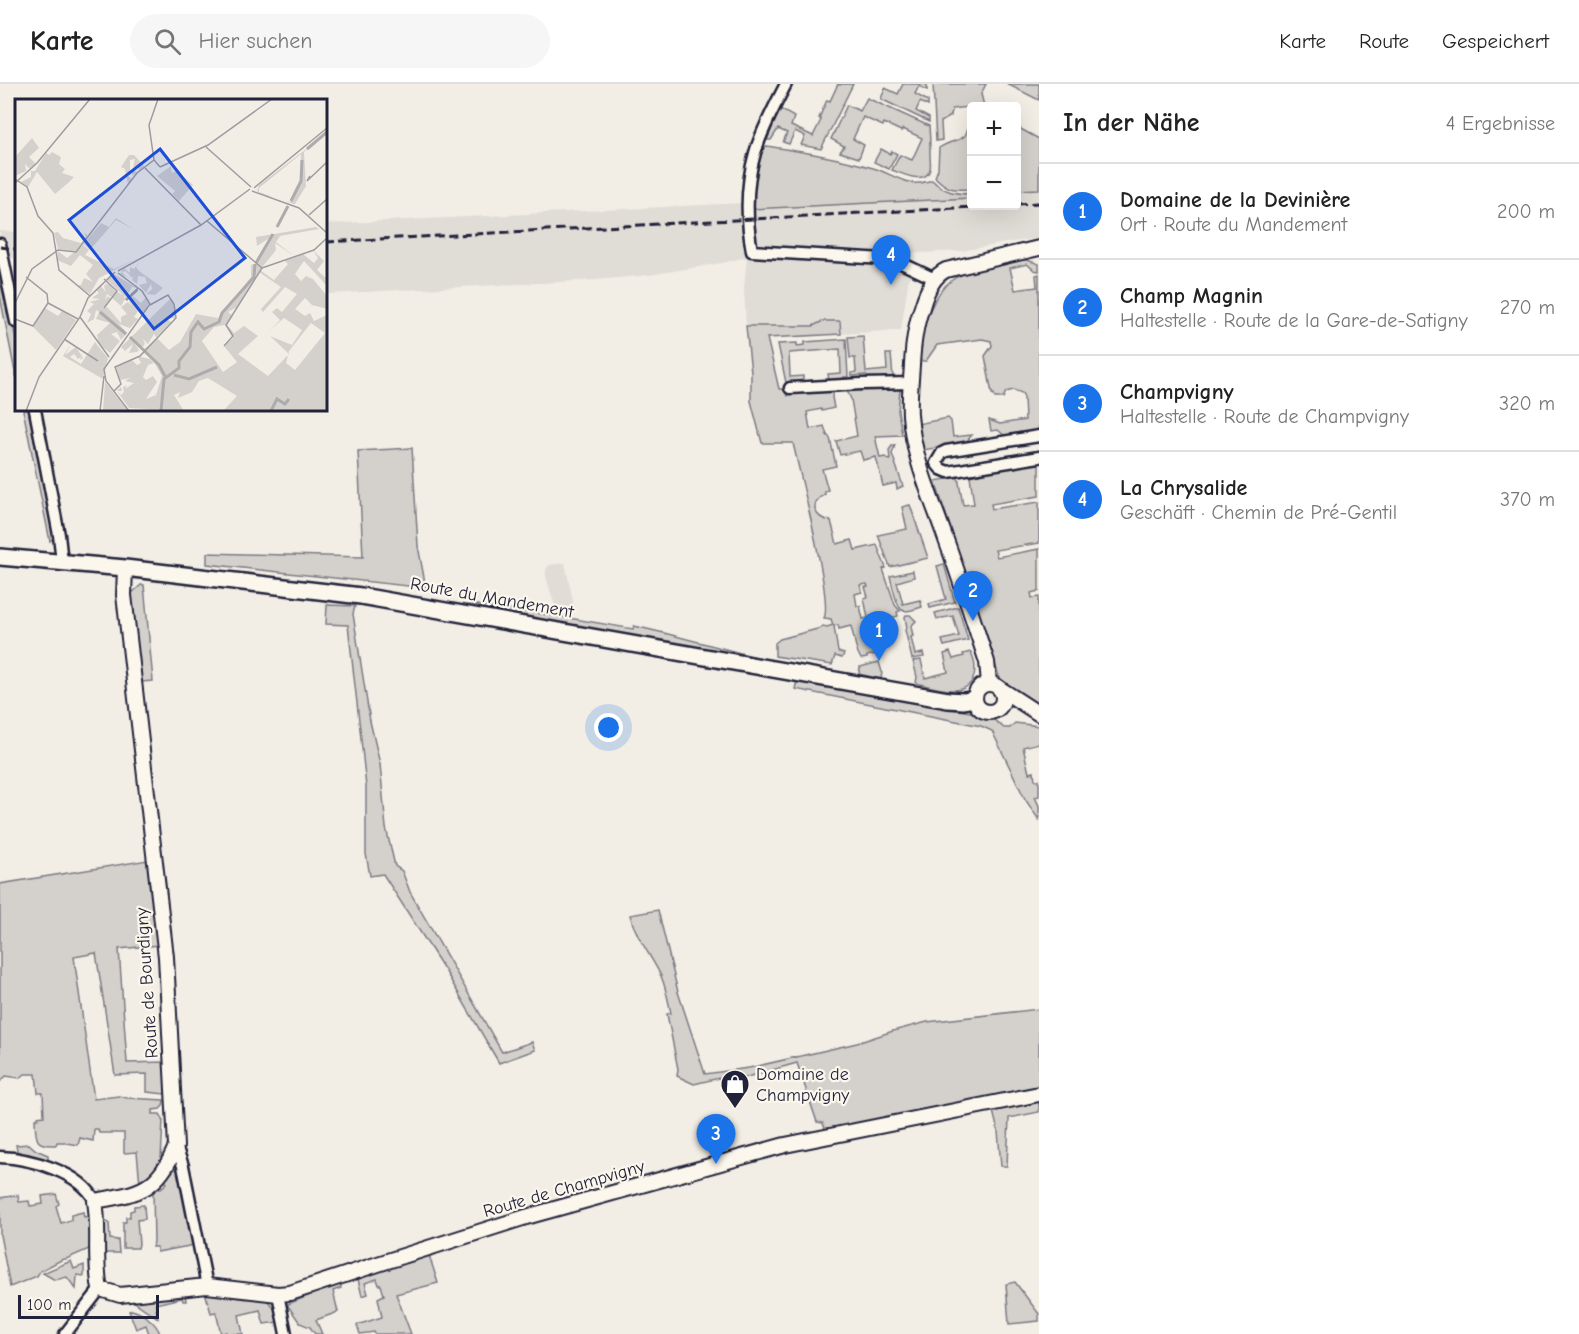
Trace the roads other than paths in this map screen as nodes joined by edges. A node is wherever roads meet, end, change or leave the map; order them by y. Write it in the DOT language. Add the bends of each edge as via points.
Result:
graph roads {
  1 [pos="786,84"];
  2 [pos="0,244"];
  3 [pos="1039,248"];
  4 [pos="935,279"];
  5 [pos="15,317"];
  6 [pos="910,384"];
  7 [pos="790,388"];
  8 [pos="35,411"];
  9 [pos="1039,436"];
  10 [pos="957,450"];
  11 [pos="1039,457"];
  12 [pos="936,463"];
  13 [pos="920,467"];
  14 [pos="962,470"];
  15 [pos="0,557"];
  16 [pos="62,562"];
  17 [pos="125,568"];
  18 [pos="994,686"];
  19 [pos="974,699"];
  20 [pos="1000,707"];
  21 [pos="1039,715"];
  22 [pos="1039,1094"];
  23 [pos="176,1146"];
  24 [pos="0,1156"];
  25 [pos="95,1201"];
  26 [pos="207,1286"];
  27 [pos="100,1288"];
  28 [pos="278,1294"];
  29 [pos="65,1334"];
  30 [pos="286,1334"];
  1 -- 4 [label="street" via="755,153 747,209 752,251 884,259"];
  2 -- 5 [label="street"];
  3 -- 4 [label="street" via="946,270"];
  4 -- 6 [label="street" via="917,323"];
  6 -- 7 [label="street"];
  6 -- 13 [label="street" via="910,416"];
  8 -- 16 [label="street"];
  9 -- 10 [label="street"];
  10 -- 12 [label="street" via="942,453"];
  10 -- 14 [label="street" via="963,460"];
  11 -- 14 [label="street"];
  12 -- 13 [label="street"];
  12 -- 14 [label="street" via="944,471"];
  13 -- 18 [label="street"];
  15 -- 16 [label="main road, Route du Mandement"];
  16 -- 17 [label="main road, Route du Mandement"];
  17 -- 19 [label="main road, Route du Mandement" via="370,597 948,700"];
  17 -- 23 [label="street, Route de Bourdigny" via="124,595 166,957"];
  18 -- 19 [label="street" via="985,684 978,688"];
  18 -- 20 [label="street" via="1003,699"];
  18 -- 21 [label="street"];
  19 -- 20 [label="street" via="984,711"];
  20 -- 21 [label="street"];
  22 -- 28 [label="street, Route de Champvigny" via="785,1145 526,1217 297,1292"];
  23 -- 25 [label="street" via="155,1181 135,1193"];
  23 -- 26 [label="street"];
  24 -- 25 [label="street" via="54,1169 83,1185"];
  25 -- 27 [label="street"];
  26 -- 27 [label="street, Route de Champvigny" via="125,1295"];
  26 -- 28 [label="street, Route de Champvigny"];
  27 -- 29 [label="street"];
  28 -- 30 [label="street"];
}
